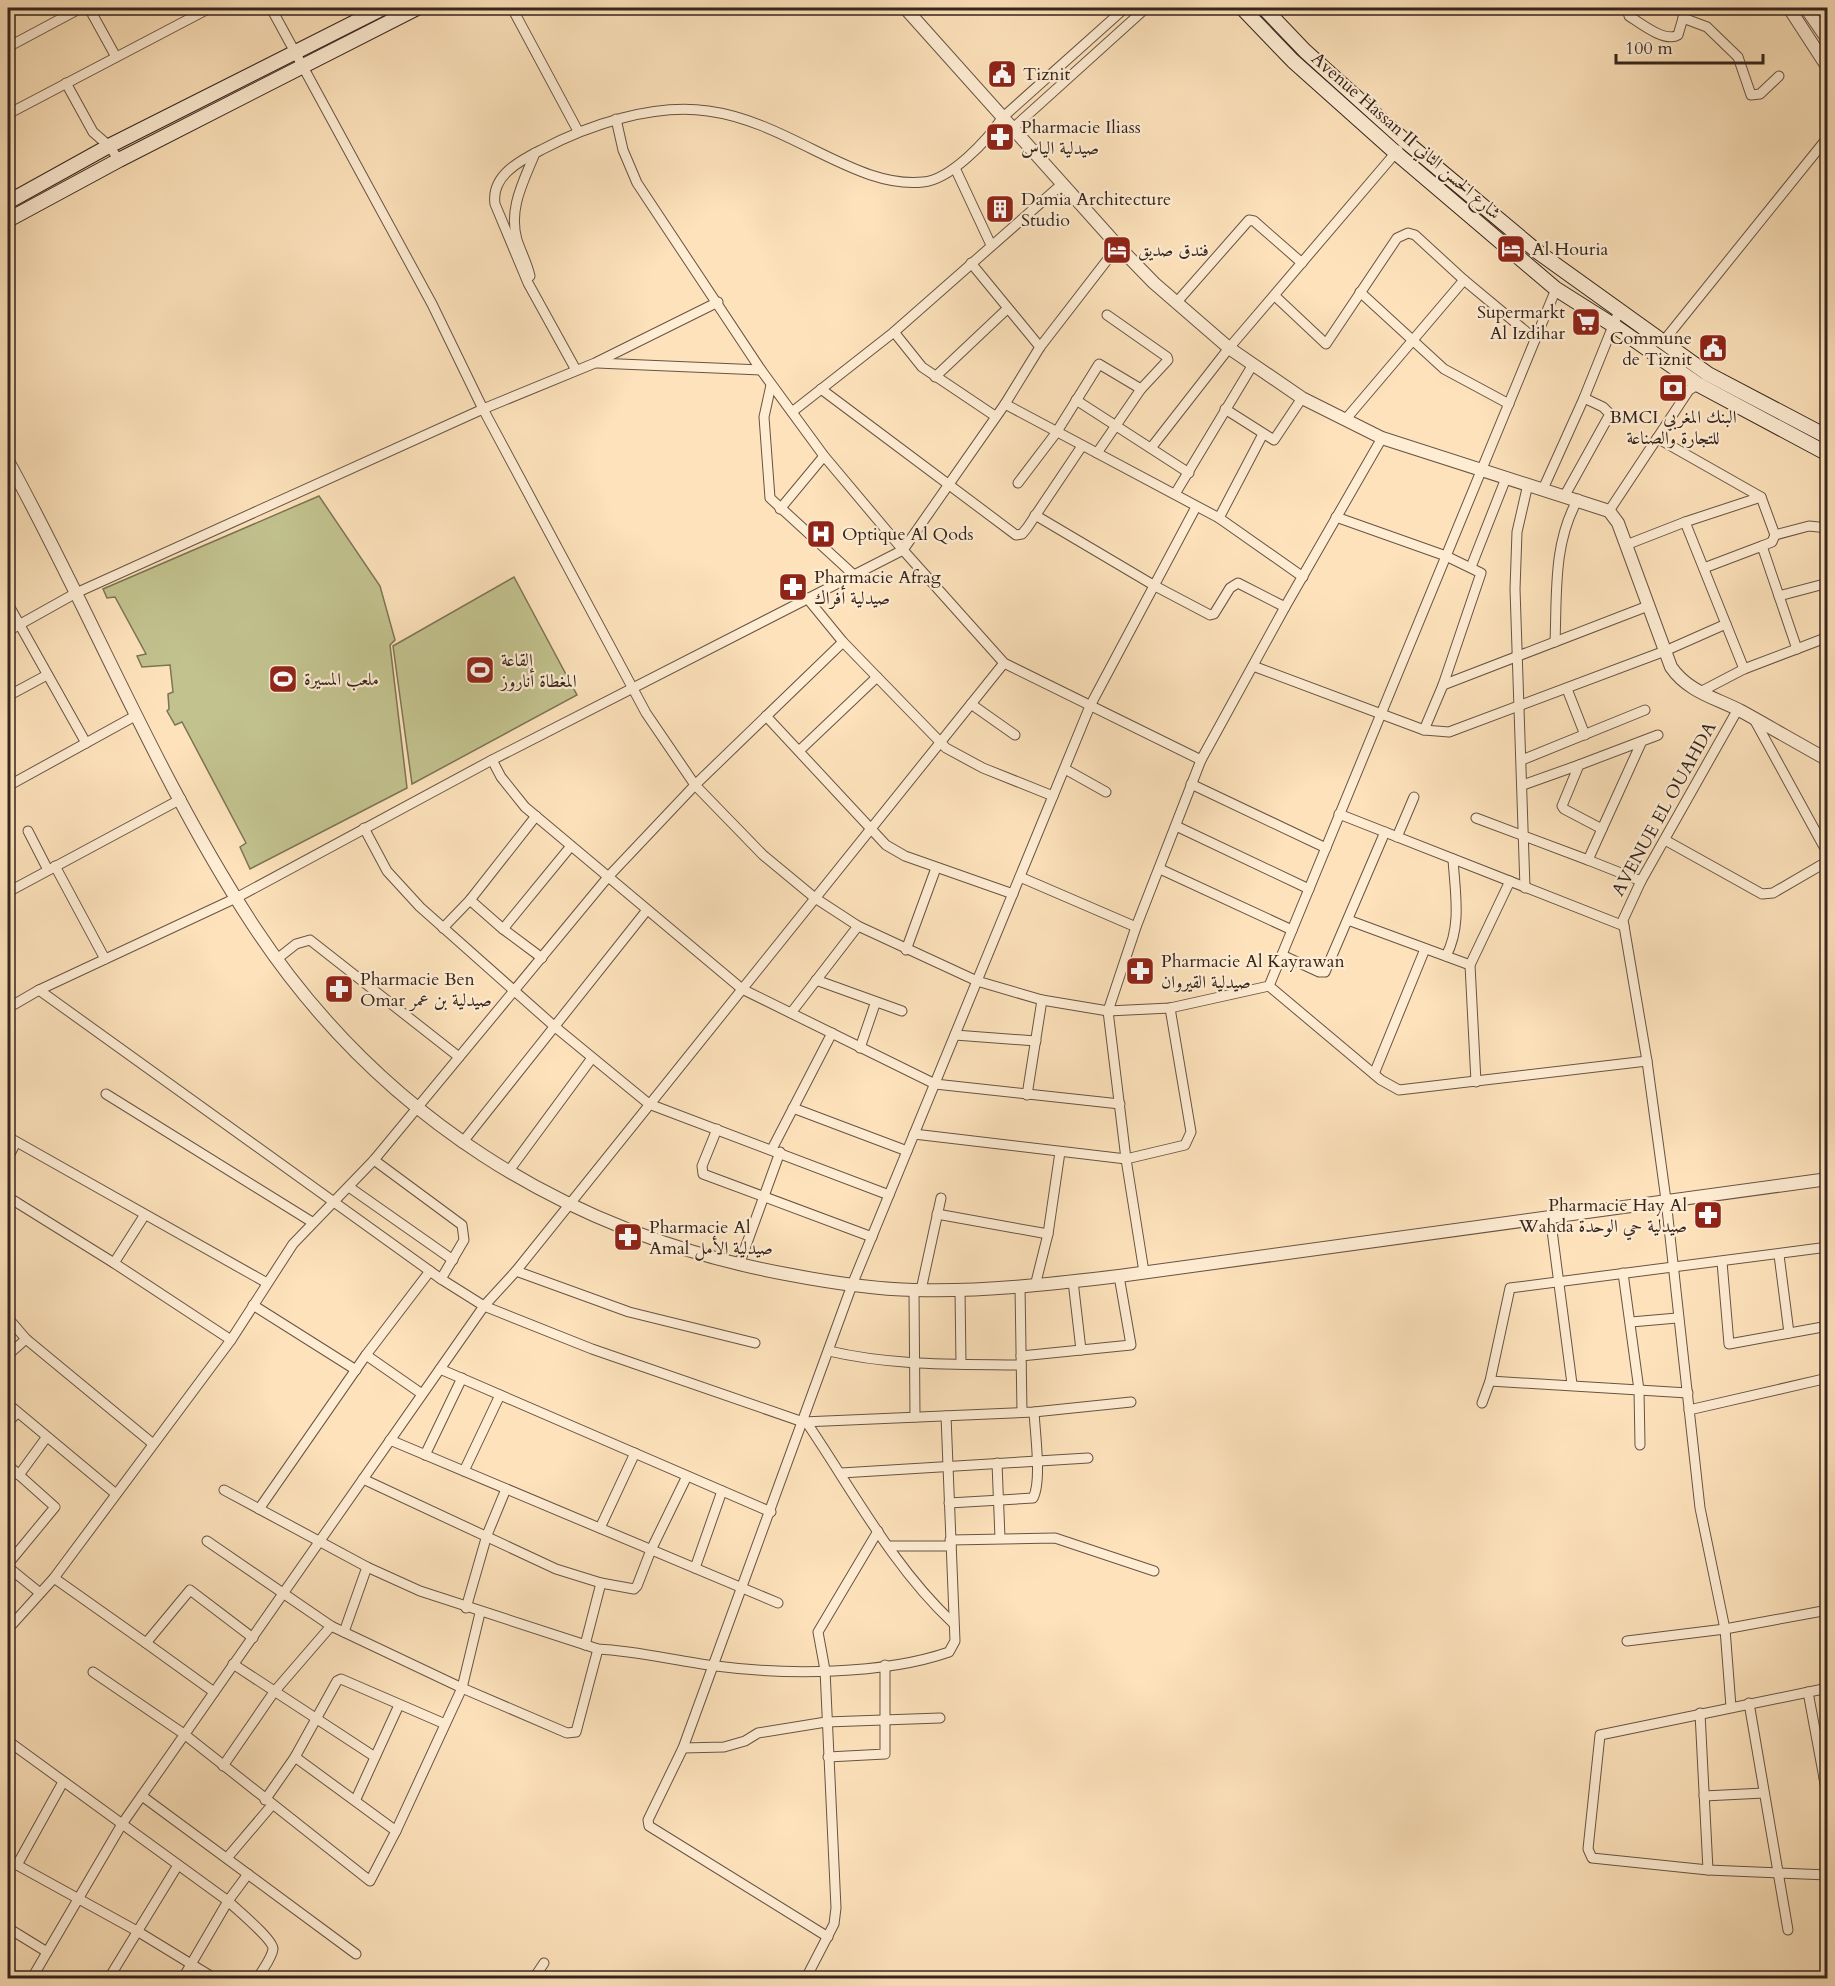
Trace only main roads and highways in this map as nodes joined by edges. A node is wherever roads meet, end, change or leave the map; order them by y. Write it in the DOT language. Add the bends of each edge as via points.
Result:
graph roads {
  1 [pos="383,8"];
  2 [pos="417,8"];
  3 [pos="1242,8"];
  4 [pos="1264,8"];
  5 [pos="357,14"];
  6 [pos="1305,51"];
  7 [pos="1293,61"];
  8 [pos="1336,79"];
  9 [pos="1326,90"];
  10 [pos="8,202"];
  11 [pos="8,220"];
  12 [pos="1538,252"];
  13 [pos="1527,264"];
  14 [pos="1696,379"];
  15 [pos="1827,437"];
  16 [pos="1827,454"];
  1 -- 5 [label="main road"];
  2 -- 11 [label="main road"];
  3 -- 7 [label="main road, Avenue Hassan II شارع الحسن الثاني"];
  4 -- 6 [label="main road, Avenue Hassan II شارع الحسن الثاني"];
  5 -- 10 [label="main road" via="296,53 95,153"];
  6 -- 7 [label="main road"];
  6 -- 8 [label="main road, Avenue Hassan II شارع الحسن الثاني"];
  7 -- 9 [label="main road, Avenue Hassan II شارع الحسن الثاني"];
  8 -- 9 [label="main road"];
  8 -- 12 [label="main road, Avenue Hassan II شارع الحسن الثاني"];
  9 -- 13 [label="main road, Avenue Hassan II شارع الحسن الثاني"];
  12 -- 13 [label="main road"];
  12 -- 14 [label="main road, Avenue Hassan II شارع الحسن الثاني" via="1662,343"];
  13 -- 14 [label="main road, Avenue Hassan II شارع الحسن الثاني" via="1556,289"];
  14 -- 15 [label="main road, Avenue Hassan II شارع الحسن الثاني"];
  14 -- 16 [label="main road, Avenue Hassan II شارع الحسن الثاني"];
}
